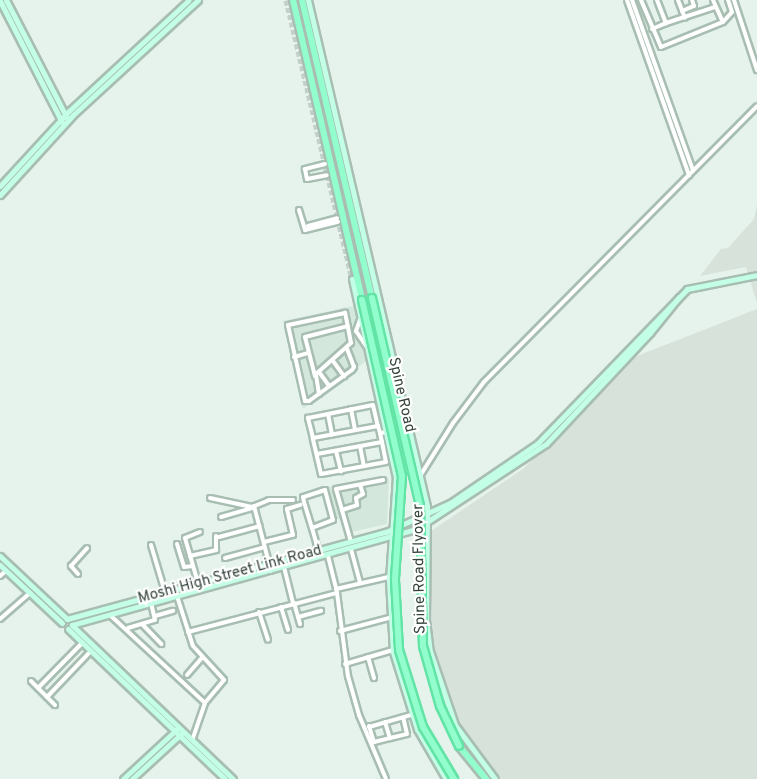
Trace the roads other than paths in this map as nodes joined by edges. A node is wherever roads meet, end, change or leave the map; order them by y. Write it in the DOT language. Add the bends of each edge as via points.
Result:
graph roads {
  1 [pos="6,0"];
  2 [pos="189,0"];
  3 [pos="198,0"];
  4 [pos="293,0"];
  5 [pos="302,0"];
  6 [pos="308,0"];
  7 [pos="627,0"];
  8 [pos="632,0"];
  9 [pos="640,0"];
  10 [pos="657,0"];
  11 [pos="678,0"];
  12 [pos="692,0"];
  13 [pos="713,0"];
  14 [pos="728,0"];
  15 [pos="734,0"];
  16 [pos="0,1"];
  17 [pos="715,7"];
  18 [pos="682,10"];
  19 [pos="685,18"];
  20 [pos="723,22"];
  21 [pos="666,23"];
  22 [pos="650,24"];
  23 [pos="639,27"];
  24 [pos="652,29"];
  25 [pos="757,70"];
  26 [pos="757,106"];
  27 [pos="65,120"];
  28 [pos="325,164"];
  29 [pos="693,170"];
  30 [pos="688,174"];
  31 [pos="327,175"];
  32 [pos="0,186"];
  33 [pos="0,195"];
  34 [pos="299,210"];
  35 [pos="308,226"];
  36 [pos="369,275"];
  37 [pos="757,275"];
  38 [pos="355,279"];
  39 [pos="361,319"];
  40 [pos="348,326"];
  41 [pos="357,335"];
  42 [pos="350,336"];
  43 [pos="367,346"];
  44 [pos="347,349"];
  45 [pos="308,353"];
  46 [pos="294,357"];
  47 [pos="333,361"];
  48 [pos="319,372"];
  49 [pos="315,376"];
  50 [pos="344,376"];
  51 [pos="329,386"];
  52 [pos="319,394"];
  53 [pos="351,409"];
  54 [pos="328,414"];
  55 [pos="378,426"];
  56 [pos="355,430"];
  57 [pos="387,431"];
  58 [pos="380,433"];
  59 [pos="332,435"];
  60 [pos="313,438"];
  61 [pos="382,441"];
  62 [pos="360,446"];
  63 [pos="336,450"];
  64 [pos="317,454"];
  65 [pos="364,466"];
  66 [pos="341,471"];
  67 [pos="420,476"];
  68 [pos="382,480"];
  69 [pos="360,485"];
  70 [pos="210,498"];
  71 [pos="293,500"];
  72 [pos="300,505"];
  73 [pos="254,507"];
  74 [pos="342,510"];
  75 [pos="221,517"];
  76 [pos="429,518"];
  77 [pos="260,526"];
  78 [pos="312,528"];
  79 [pos="394,529"];
  80 [pos="200,532"];
  81 [pos="393,537"];
  82 [pos="351,542"];
  83 [pos="177,544"];
  84 [pos="151,545"];
  85 [pos="264,545"];
  86 [pos="87,549"];
  87 [pos="351,549"];
  88 [pos="318,551"];
  89 [pos="0,556"];
  90 [pos="190,556"];
  91 [pos="328,556"];
  92 [pos="225,558"];
  93 [pos="0,565"];
  94 [pos="193,566"];
  95 [pos="270,567"];
  96 [pos="284,567"];
  97 [pos="6,571"];
  98 [pos="78,574"];
  99 [pos="0,576"];
  100 [pos="389,577"];
  101 [pos="198,583"];
  102 [pos="360,584"];
  103 [pos="337,591"];
  104 [pos="166,592"];
  105 [pos="30,593"];
  106 [pos="177,596"];
  107 [pos="170,598"];
  108 [pos="151,603"];
  109 [pos="294,603"];
  110 [pos="281,607"];
  111 [pos="173,610"];
  112 [pos="321,611"];
  113 [pos="260,612"];
  114 [pos="110,615"];
  115 [pos="155,616"];
  116 [pos="298,617"];
  117 [pos="389,618"];
  118 [pos="0,620"];
  119 [pos="64,621"];
  120 [pos="141,624"];
  121 [pos="300,624"];
  122 [pos="70,627"];
  123 [pos="128,628"];
  124 [pos="288,630"];
  125 [pos="188,632"];
  126 [pos="340,632"];
  127 [pos="268,640"];
  128 [pos="82,643"];
  129 [pos="161,644"];
  130 [pos="393,650"];
  131 [pos="91,651"];
  132 [pos="368,657"];
  133 [pos="202,658"];
  134 [pos="345,664"];
  135 [pos="187,675"];
  136 [pos="374,678"];
  137 [pos="31,681"];
  138 [pos="38,688"];
  139 [pos="47,697"];
  140 [pos="205,703"];
  141 [pos="55,705"];
  142 [pos="411,715"];
  143 [pos="403,717"];
  144 [pos="386,722"];
  145 [pos="369,726"];
  146 [pos="363,728"];
  147 [pos="179,732"];
  148 [pos="390,738"];
  149 [pos="192,740"];
  150 [pos="123,779"];
  151 [pos="132,779"];
  152 [pos="225,779"];
  153 [pos="233,779"];
  154 [pos="386,779"];
  155 [pos="446,779"];
  156 [pos="454,779"];
  157 [pos="486,779"];
  158 [pos="495,779"];
  1 -- 27 [label="street"];
  2 -- 27 [label="street"];
  3 -- 27 [label="street"];
  4 -- 38 [label="main road, Spine Road"];
  5 -- 36 [label="main road, Spine Road"];
  6 -- 36 [label="street, Spine Road"];
  7 -- 23 [label="street"];
  8 -- 23 [label="street"];
  9 -- 22 [label="street"];
  10 -- 21 [label="street"];
  11 -- 18 [label="street"];
  12 -- 18 [label="street" via="694,6"];
  13 -- 17 [label="street"];
  14 -- 20 [label="street" via="732,12"];
  15 -- 25 [label="street"];
  16 -- 27 [label="street"];
  17 -- 19 [label="street"];
  17 -- 20 [label="street"];
  18 -- 19 [label="street"];
  19 -- 21 [label="street"];
  20 -- 24 [label="street" via="661,47"];
  21 -- 24 [label="street"];
  22 -- 23 [label="street"];
  22 -- 24 [label="street"];
  23 -- 29 [label="street"];
  23 -- 30 [label="street"];
  26 -- 29 [label="street"];
  27 -- 32 [label="street"];
  27 -- 33 [label="street"];
  28 -- 31 [label="street" via="305,169 307,179"];
  29 -- 30 [label="street"];
  30 -- 67 [label="street" via="484,382"];
  34 -- 35 [label="street" via="305,230 338,220"];
  36 -- 67 [label="street, Spine Road"];
  36 -- 157 [label="main road, Spine Road Flyover, bridge" via="420,506 423,646 440,706 459,746"];
  37 -- 76 [label="street" via="693,287 679,297 538,443"];
  38 -- 39 [label="street, Spine Road"];
  38 -- 156 [label="main road, Spine Road Flyover, bridge" via="402,476 395,590 399,651 423,727"];
  39 -- 41 [label="street"];
  39 -- 43 [label="street, Spine Road"];
  40 -- 42 [label="street"];
  40 -- 45 [label="street" via="308,335"];
  40 -- 46 [label="street" via="343,312 288,325"];
  41 -- 42 [label="street"];
  41 -- 43 [label="street"];
  42 -- 44 [label="street"];
  43 -- 57 [label="street, Spine Road"];
  44 -- 47 [label="street"];
  44 -- 50 [label="street" via="355,365"];
  45 -- 46 [label="street"];
  45 -- 49 [label="street"];
  46 -- 52 [label="street" via="304,400"];
  47 -- 48 [label="street"];
  47 -- 50 [label="street"];
  48 -- 49 [label="street"];
  48 -- 51 [label="street"];
  49 -- 52 [label="street"];
  50 -- 51 [label="street"];
  51 -- 52 [label="street"];
  53 -- 54 [label="street"];
  53 -- 55 [label="street" via="373,405"];
  53 -- 56 [label="street"];
  54 -- 59 [label="street"];
  54 -- 60 [label="street" via="308,418"];
  55 -- 56 [label="street"];
  55 -- 58 [label="street"];
  56 -- 59 [label="street"];
  57 -- 58 [label="street"];
  57 -- 79 [label="street, Spine Road" via="397,485"];
  58 -- 61 [label="street"];
  59 -- 60 [label="street"];
  60 -- 64 [label="street"];
  61 -- 62 [label="street"];
  61 -- 65 [label="street" via="386,462"];
  62 -- 63 [label="street"];
  62 -- 65 [label="street"];
  63 -- 64 [label="street"];
  63 -- 66 [label="street"];
  64 -- 66 [label="street" via="321,474"];
  65 -- 66 [label="street"];
  67 -- 76 [label="street, Spine Road"];
  68 -- 69 [label="street"];
  69 -- 74 [label="street" via="363,496 356,498 357,505"];
  69 -- 74 [label="street" via="336,489"];
  70 -- 73 [label="street"];
  71 -- 73 [label="street" via="269,500"];
  72 -- 85 [label="street" via="287,509 293,535"];
  73 -- 75 [label="street"];
  73 -- 77 [label="street"];
  74 -- 82 [label="street"];
  76 -- 79 [label="street, Moshi High Street Link Road"];
  76 -- 81 [label="street, Moshi High Street Link Road"];
  76 -- 158 [label="street, Spine Road" via="425,590 430,651 455,725"];
  77 -- 85 [label="street"];
  77 -- 90 [label="street" via="217,536 216,550"];
  78 -- 78 [label="street" via="333,520 325,490 303,497"];
  78 -- 88 [label="street"];
  79 -- 81 [label="street, Spine Road"];
  79 -- 82 [label="street, Moshi High Street Link Road"];
  80 -- 90 [label="street" via="186,536"];
  81 -- 87 [label="street, Moshi High Street Link Road"];
  81 -- 100 [label="street, Spine Road"];
  82 -- 88 [label="street, Moshi High Street Link Road"];
  83 -- 94 [label="street" via="185,568"];
  84 -- 104 [label="street"];
  85 -- 92 [label="street"];
  85 -- 95 [label="street"];
  86 -- 98 [label="street" via="71,566"];
  87 -- 91 [label="street, Moshi High Street Link Road"];
  87 -- 102 [label="street"];
  88 -- 95 [label="street, Moshi High Street Link Road"];
  89 -- 119 [label="street"];
  90 -- 94 [label="street"];
  91 -- 96 [label="street, Moshi High Street Link Road"];
  91 -- 103 [label="street"];
  93 -- 97 [label="street"];
  94 -- 101 [label="street"];
  95 -- 96 [label="street, Moshi High Street Link Road"];
  95 -- 101 [label="street, Moshi High Street Link Road"];
  95 -- 106 [label="street, Moshi High Street Link Road"];
  96 -- 109 [label="street"];
  97 -- 99 [label="street"];
  97 -- 105 [label="street"];
  100 -- 102 [label="street"];
  100 -- 117 [label="street, Spine Road"];
  101 -- 104 [label="street, Moshi High Street Link Road"];
  102 -- 103 [label="street"];
  103 -- 109 [label="street"];
  103 -- 126 [label="street"];
  104 -- 107 [label="street"];
  104 -- 119 [label="street, Moshi High Street Link Road"];
  105 -- 118 [label="street"];
  105 -- 119 [label="street"];
  106 -- 107 [label="street, Moshi High Street Link Road"];
  106 -- 125 [label="street"];
  107 -- 108 [label="street, Moshi High Street Link Road"];
  108 -- 114 [label="street, Moshi High Street Link Road"];
  108 -- 115 [label="street"];
  109 -- 110 [label="street"];
  109 -- 116 [label="street"];
  110 -- 113 [label="street"];
  110 -- 124 [label="street"];
  111 -- 115 [label="street"];
  112 -- 116 [label="street"];
  113 -- 125 [label="street"];
  113 -- 127 [label="street"];
  114 -- 122 [label="street, Moshi High Street Link Road"];
  114 -- 140 [label="street"];
  115 -- 120 [label="street" via="155,620"];
  116 -- 121 [label="street"];
  117 -- 126 [label="street"];
  117 -- 130 [label="street, Spine Road"];
  119 -- 122 [label="street"];
  119 -- 122 [label="street"];
  120 -- 123 [label="street"];
  120 -- 129 [label="street"];
  122 -- 128 [label="street"];
  122 -- 147 [label="street"];
  125 -- 133 [label="street"];
  126 -- 134 [label="street"];
  128 -- 131 [label="street"];
  128 -- 138 [label="street"];
  130 -- 132 [label="street"];
  130 -- 142 [label="street, Spine Road"];
  131 -- 139 [label="street"];
  131 -- 147 [label="street"];
  132 -- 134 [label="street"];
  132 -- 136 [label="street"];
  133 -- 135 [label="street"];
  133 -- 140 [label="street" via="224,680"];
  134 -- 146 [label="street"];
  137 -- 138 [label="street"];
  138 -- 139 [label="street"];
  139 -- 141 [label="street"];
  140 -- 149 [label="street"];
  142 -- 143 [label="street"];
  142 -- 155 [label="street, Spine Road"];
  143 -- 144 [label="street"];
  143 -- 148 [label="street" via="407,734"];
  144 -- 145 [label="street"];
  144 -- 148 [label="street"];
  145 -- 146 [label="street"];
  145 -- 148 [label="street" via="374,742"];
  146 -- 154 [label="street"];
  147 -- 149 [label="street"];
  147 -- 150 [label="street"];
  147 -- 151 [label="street"];
  147 -- 152 [label="street"];
  149 -- 153 [label="street"];
}
